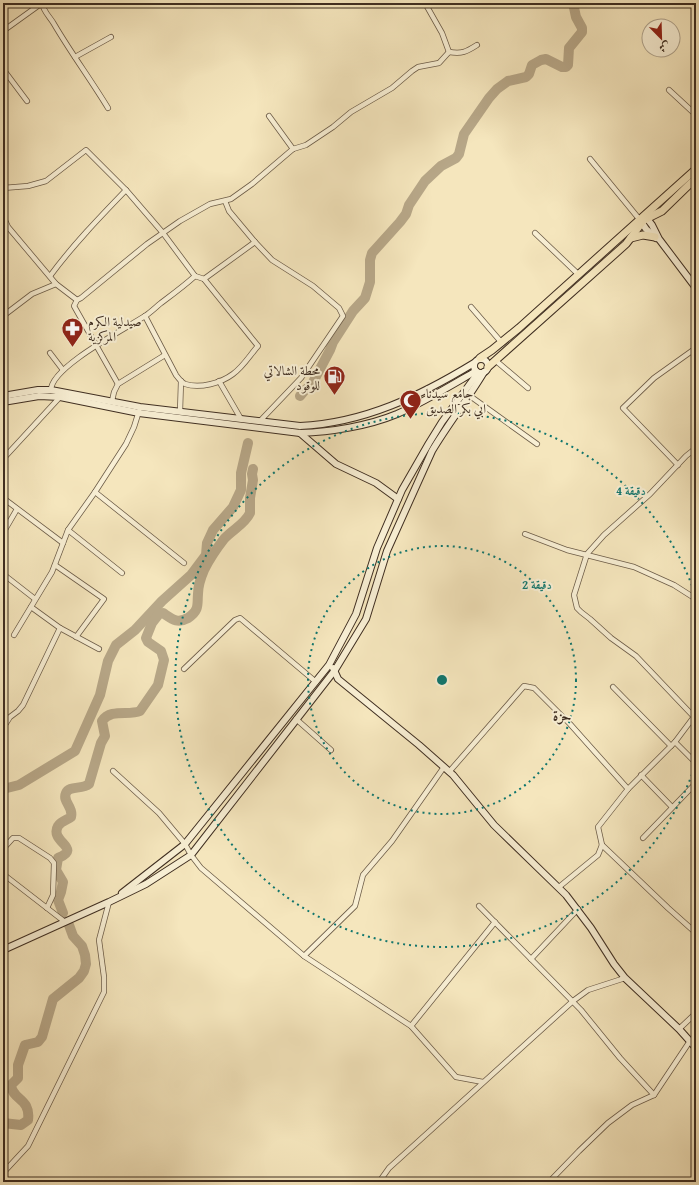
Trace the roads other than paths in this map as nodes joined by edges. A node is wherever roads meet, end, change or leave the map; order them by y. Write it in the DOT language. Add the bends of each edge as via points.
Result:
graph roads {
  1 [pos="425,3"];
  2 [pos="3,31"];
  3 [pos="111,37"];
  4 [pos="477,45"];
  5 [pos="449,52"];
  6 [pos="75,57"];
  7 [pos="3,69"];
  8 [pos="669,90"];
  9 [pos="27,101"];
  10 [pos="108,108"];
  11 [pos="696,115"];
  12 [pos="269,116"];
  13 [pos="293,150"];
  14 [pos="590,159"];
  15 [pos="696,169"];
  16 [pos="696,178"];
  17 [pos="3,188"];
  18 [pos="126,190"];
  19 [pos="669,198"];
  20 [pos="225,201"];
  21 [pos="3,216"];
  22 [pos="643,219"];
  23 [pos="163,233"];
  24 [pos="535,233"];
  25 [pos="631,238"];
  26 [pos="657,238"];
  27 [pos="255,242"];
  28 [pos="579,275"];
  29 [pos="50,276"];
  30 [pos="195,276"];
  31 [pos="204,279"];
  32 [pos="56,284"];
  33 [pos="696,288"];
  34 [pos="77,300"];
  35 [pos="471,306"];
  36 [pos="3,316"];
  37 [pos="145,316"];
  38 [pos="502,343"];
  39 [pos="97,345"];
  40 [pos="696,348"];
  41 [pos="50,353"];
  42 [pos="165,355"];
  43 [pos="477,360"];
  44 [pos="495,360"];
  45 [pos="63,370"];
  46 [pos="481,371"];
  47 [pos="181,381"];
  48 [pos="219,381"];
  49 [pos="118,384"];
  50 [pos="528,388"];
  51 [pos="51,390"];
  52 [pos="60,394"];
  53 [pos="3,396"];
  54 [pos="470,396"];
  55 [pos="112,401"];
  56 [pos="3,402"];
  57 [pos="139,410"];
  58 [pos="180,412"];
  59 [pos="241,419"];
  60 [pos="260,421"];
  61 [pos="300,433"];
  62 [pos="537,444"];
  63 [pos="696,448"];
  64 [pos="3,459"];
  65 [pos="678,465"];
  66 [pos="95,492"];
  67 [pos="3,498"];
  68 [pos="398,499"];
  69 [pos="17,509"];
  70 [pos="68,530"];
  71 [pos="3,533"];
  72 [pos="525,534"];
  73 [pos="63,543"];
  74 [pos="587,554"];
  75 [pos="184,563"];
  76 [pos="55,565"];
  77 [pos="122,573"];
  78 [pos="3,574"];
  79 [pos="35,599"];
  80 [pos="696,599"];
  81 [pos="31,606"];
  82 [pos="60,628"];
  83 [pos="14,635"];
  84 [pos="76,637"];
  85 [pos="100,650"];
  86 [pos="330,665"];
  87 [pos="184,669"];
  88 [pos="335,670"];
  89 [pos="322,674"];
  90 [pos="328,678"];
  91 [pos="338,678"];
  92 [pos="316,682"];
  93 [pos="613,686"];
  94 [pos="695,716"];
  95 [pos="296,719"];
  96 [pos="3,728"];
  97 [pos="673,744"];
  98 [pos="331,750"];
  99 [pos="696,762"];
  100 [pos="447,770"];
  101 [pos="113,771"];
  102 [pos="641,776"];
  103 [pos="696,783"];
  104 [pos="628,789"];
  105 [pos="672,808"];
  106 [pos="643,838"];
  107 [pos="185,844"];
  108 [pos="602,845"];
  109 [pos="3,849"];
  110 [pos="191,855"];
  111 [pos="3,874"];
  112 [pos="559,887"];
  113 [pos="109,902"];
  114 [pos="479,906"];
  115 [pos="47,908"];
  116 [pos="578,909"];
  117 [pos="65,922"];
  118 [pos="495,922"];
  119 [pos="696,933"];
  120 [pos="3,950"];
  121 [pos="304,956"];
  122 [pos="531,959"];
  123 [pos="625,978"];
  124 [pos="573,1001"];
  125 [pos="696,1013"];
  126 [pos="410,1026"];
  127 [pos="679,1029"];
  128 [pos="690,1041"];
  129 [pos="696,1048"];
  130 [pos="483,1082"];
  131 [pos="654,1095"];
  132 [pos="3,1173"];
  133 [pos="378,1182"];
  134 [pos="549,1182"];
  1 -- 5 [label="street" via="442,33"];
  2 -- 6 [label="street" via="42,3 45,12"];
  3 -- 6 [label="street"];
  4 -- 5 [label="street" via="463,53"];
  5 -- 13 [label="street" via="439,63 418,67 392,88 351,112 306,145"];
  6 -- 10 [label="street"];
  7 -- 9 [label="street"];
  8 -- 11 [label="street"];
  12 -- 13 [label="street"];
  13 -- 20 [label="street" via="252,184"];
  14 -- 22 [label="street"];
  15 -- 19 [label="main road"];
  16 -- 19 [label="main road"];
  17 -- 18 [label="street" via="28,186 46,181 86,150"];
  18 -- 23 [label="street"];
  18 -- 29 [label="street" via="84,234"];
  19 -- 22 [label="main road"];
  20 -- 23 [label="street" via="210,204"];
  20 -- 27 [label="street" via="229,211"];
  21 -- 29 [label="street" via="8,227"];
  22 -- 25 [label="main road"];
  22 -- 26 [label="main road"];
  22 -- 28 [label="main road"];
  23 -- 30 [label="street"];
  23 -- 34 [label="street"];
  24 -- 28 [label="street"];
  25 -- 26 [label="main road" via="642,235"];
  25 -- 44 [label="main road"];
  26 -- 33 [label="main road"];
  27 -- 31 [label="street"];
  27 -- 60 [label="street" via="272,260 303,279 339,308 343,316 301,378"];
  28 -- 38 [label="main road"];
  29 -- 32 [label="street"];
  30 -- 31 [label="street"];
  30 -- 37 [label="street"];
  31 -- 48 [label="street" via="258,346 234,373"];
  32 -- 34 [label="street"];
  32 -- 36 [label="street" via="32,294"];
  34 -- 39 [label="street" via="74,306"];
  35 -- 38 [label="street"];
  37 -- 39 [label="street"];
  37 -- 42 [label="street"];
  38 -- 43 [label="main road"];
  39 -- 45 [label="street"];
  39 -- 49 [label="street"];
  40 -- 65 [label="street" via="654,378 623,408"];
  41 -- 45 [label="street"];
  42 -- 47 [label="street"];
  42 -- 49 [label="street"];
  43 -- 46 [label="main road" via="473,368"];
  43 -- 46 [label="main road" via="486,361"];
  43 -- 60 [label="main road" via="419,394 367,415 321,425 300,426"];
  44 -- 46 [label="main road"];
  44 -- 50 [label="street"];
  45 -- 51 [label="street" via="53,381"];
  46 -- 54 [label="main road"];
  46 -- 61 [label="main road" via="395,415 369,423 321,432"];
  46 -- 68 [label="main road" via="442,422"];
  47 -- 48 [label="street" via="199,386"];
  47 -- 58 [label="street"];
  48 -- 59 [label="street"];
  49 -- 55 [label="street"];
  51 -- 52 [label="main road"];
  51 -- 53 [label="main road"];
  52 -- 55 [label="main road"];
  52 -- 56 [label="main road"];
  52 -- 57 [label="main road"];
  52 -- 64 [label="street"];
  54 -- 62 [label="street"];
  54 -- 88 [label="main road" via="432,451 387,551 366,619"];
  55 -- 57 [label="main road"];
  57 -- 58 [label="main road"];
  57 -- 61 [label="main road"];
  57 -- 66 [label="street" via="126,444"];
  58 -- 59 [label="main road"];
  59 -- 60 [label="main road"];
  61 -- 68 [label="main road" via="336,464 376,483"];
  63 -- 65 [label="street"];
  65 -- 74 [label="street" via="650,494 604,534"];
  66 -- 70 [label="street"];
  66 -- 75 [label="street"];
  67 -- 69 [label="street"];
  68 -- 86 [label="main road" via="377,548 356,614"];
  69 -- 71 [label="street"];
  69 -- 73 [label="street"];
  70 -- 73 [label="street"];
  70 -- 77 [label="street"];
  72 -- 74 [label="street" via="567,550"];
  73 -- 76 [label="street"];
  74 -- 80 [label="street" via="634,566 674,585"];
  74 -- 94 [label="street" via="574,595 577,608 636,656"];
  76 -- 79 [label="street"];
  76 -- 84 [label="street" via="104,599"];
  78 -- 79 [label="street"];
  79 -- 81 [label="street"];
  81 -- 82 [label="street"];
  81 -- 83 [label="street"];
  82 -- 84 [label="street"];
  82 -- 96 [label="street" via="23,705"];
  84 -- 85 [label="street"];
  86 -- 88 [label="main road"];
  86 -- 89 [label="main road"];
  87 -- 92 [label="street" via="240,618"];
  88 -- 90 [label="main road"];
  88 -- 91 [label="main road"];
  89 -- 90 [label="main road"];
  89 -- 92 [label="main road"];
  90 -- 91 [label="main road"];
  90 -- 95 [label="main road"];
  91 -- 100 [label="main road"];
  92 -- 107 [label="main road"];
  93 -- 97 [label="street"];
  94 -- 97 [label="street"];
  95 -- 98 [label="street"];
  95 -- 110 [label="main road"];
  97 -- 99 [label="street"];
  97 -- 102 [label="street"];
  100 -- 104 [label="street" via="524,686 534,688"];
  100 -- 112 [label="main road" via="494,825"];
  100 -- 121 [label="street" via="363,875 355,906"];
  101 -- 107 [label="street" via="159,813"];
  102 -- 104 [label="street"];
  102 -- 105 [label="street"];
  103 -- 105 [label="street"];
  104 -- 108 [label="street" via="598,827"];
  105 -- 106 [label="street"];
  107 -- 110 [label="street"];
  107 -- 113 [label="main road"];
  108 -- 112 [label="street" via="598,855"];
  108 -- 119 [label="street"];
  109 -- 115 [label="street" via="13,838 18,838 54,863 53,895"];
  110 -- 113 [label="main road" via="146,884"];
  110 -- 121 [label="street" via="201,868"];
  111 -- 115 [label="street"];
  112 -- 116 [label="main road"];
  113 -- 117 [label="main road"];
  113 -- 132 [label="street" via="99,940 104,992 28,1146"];
  114 -- 118 [label="street"];
  115 -- 117 [label="street"];
  116 -- 122 [label="street"];
  116 -- 123 [label="main road"];
  117 -- 120 [label="main road"];
  118 -- 122 [label="street"];
  118 -- 126 [label="street"];
  121 -- 126 [label="street"];
  122 -- 124 [label="street"];
  123 -- 124 [label="street" via="588,990"];
  123 -- 127 [label="main road"];
  124 -- 130 [label="street"];
  124 -- 131 [label="street"];
  125 -- 127 [label="street"];
  126 -- 130 [label="street" via="456,1077"];
  127 -- 128 [label="main road"];
  128 -- 129 [label="main road"];
  128 -- 131 [label="street"];
  130 -- 133 [label="street" via="389,1168"];
  131 -- 134 [label="street" via="632,1106 608,1123"];
}
